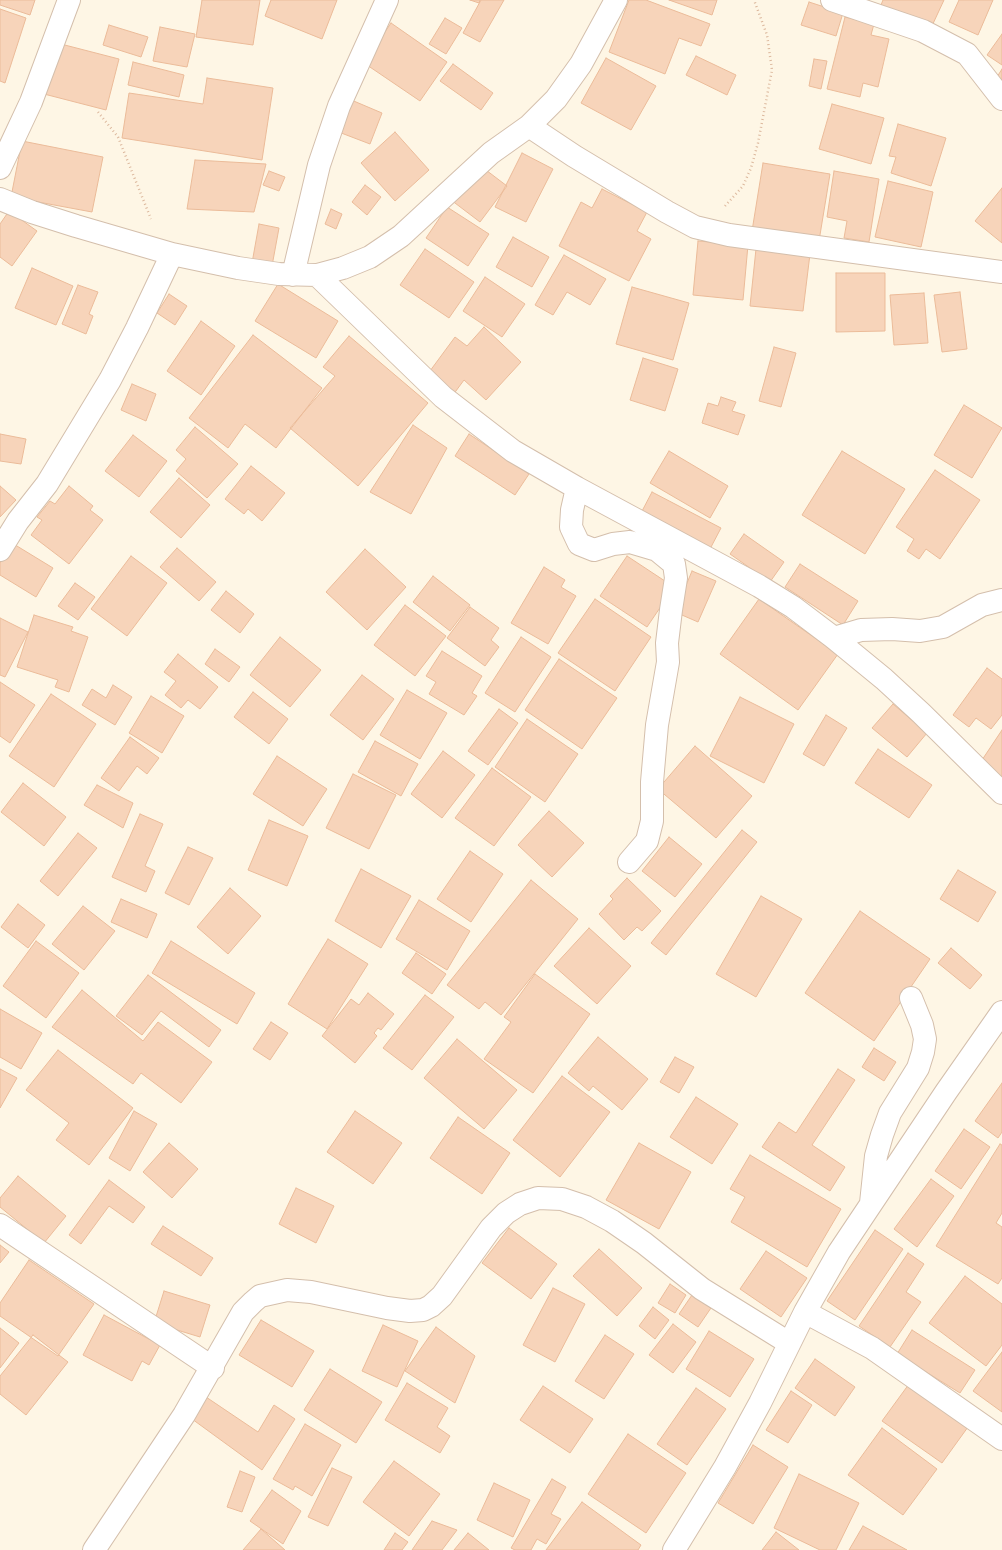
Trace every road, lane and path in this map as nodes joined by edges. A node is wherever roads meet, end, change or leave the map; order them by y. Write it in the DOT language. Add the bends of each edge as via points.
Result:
graph roads {
  1 [pos="69,0"];
  2 [pos="387,0"];
  3 [pos="616,0"];
  4 [pos="754,0"];
  5 [pos="832,0"];
  6 [pos="1002,99"];
  7 [pos="98,112"];
  8 [pos="529,126"];
  9 [pos="0,168"];
  10 [pos="0,199"];
  11 [pos="695,227"];
  12 [pos="172,254"];
  13 [pos="1002,272"];
  14 [pos="293,275"];
  15 [pos="317,275"];
  16 [pos="576,488"];
  17 [pos="0,550"];
  18 [pos="1002,600"];
  19 [pos="834,638"];
  20 [pos="1002,793"];
  21 [pos="629,862"];
  22 [pos="911,998"];
  23 [pos="1002,1012"];
  24 [pos="871,1206"];
  25 [pos="0,1225"];
  26 [pos="805,1312"];
  27 [pos="790,1343"];
  28 [pos="213,1368"];
  29 [pos="1002,1439"];
  30 [pos="94,1550"];
  31 [pos="674,1550"];
  1 -- 9 [label="street" via="31,102"];
  2 -- 14 [label="street" via="339,106 319,165"];
  3 -- 8 [label="street" via="581,64 556,99"];
  4 -- 11 [label="path" via="767,36 772,70 758,143 743,186 725,206"];
  5 -- 6 [label="street" via="923,31 968,54"];
  7 -- 12 [label="path" via="118,137 152,223"];
  8 -- 11 [label="street"];
  8 -- 15 [label="street" via="491,153 401,236 370,257"];
  10 -- 12 [label="street" via="46,217"];
  11 -- 13 [label="street" via="729,235"];
  12 -- 14 [label="street" via="238,268"];
  12 -- 17 [label="street" via="110,380 47,484 18,521"];
  14 -- 15 [label="street"];
  15 -- 16 [label="street" via="443,397 513,451"];
  16 -- 19 [label="street" via="759,586 793,607"];
  16 -- 21 [label="street" via="571,527 579,544 594,550 630,542 657,550 674,564 676,578 668,662 657,725 652,782 652,821 647,841"];
  18 -- 19 [label="street" via="982,605 943,627 920,631 861,630"];
  19 -- 20 [label="street" via="921,713"];
  22 -- 24 [label="street" via="922,1025 925,1039 923,1052 918,1068 890,1113 882,1135 876,1156"];
  23 -- 24 [label="street"];
  24 -- 26 [label="street" via="839,1252"];
  25 -- 28 [label="street"];
  26 -- 27 [label="street"];
  26 -- 29 [label="street" via="872,1348"];
  27 -- 28 [label="street" via="702,1289 612,1221 586,1207 562,1199 538,1198 520,1204 491,1228 442,1296 431,1306 423,1310 410,1311 311,1292 287,1290 260,1296 243,1312"];
  27 -- 31 [label="street" via="726,1467"];
  28 -- 30 [label="street"];
}
